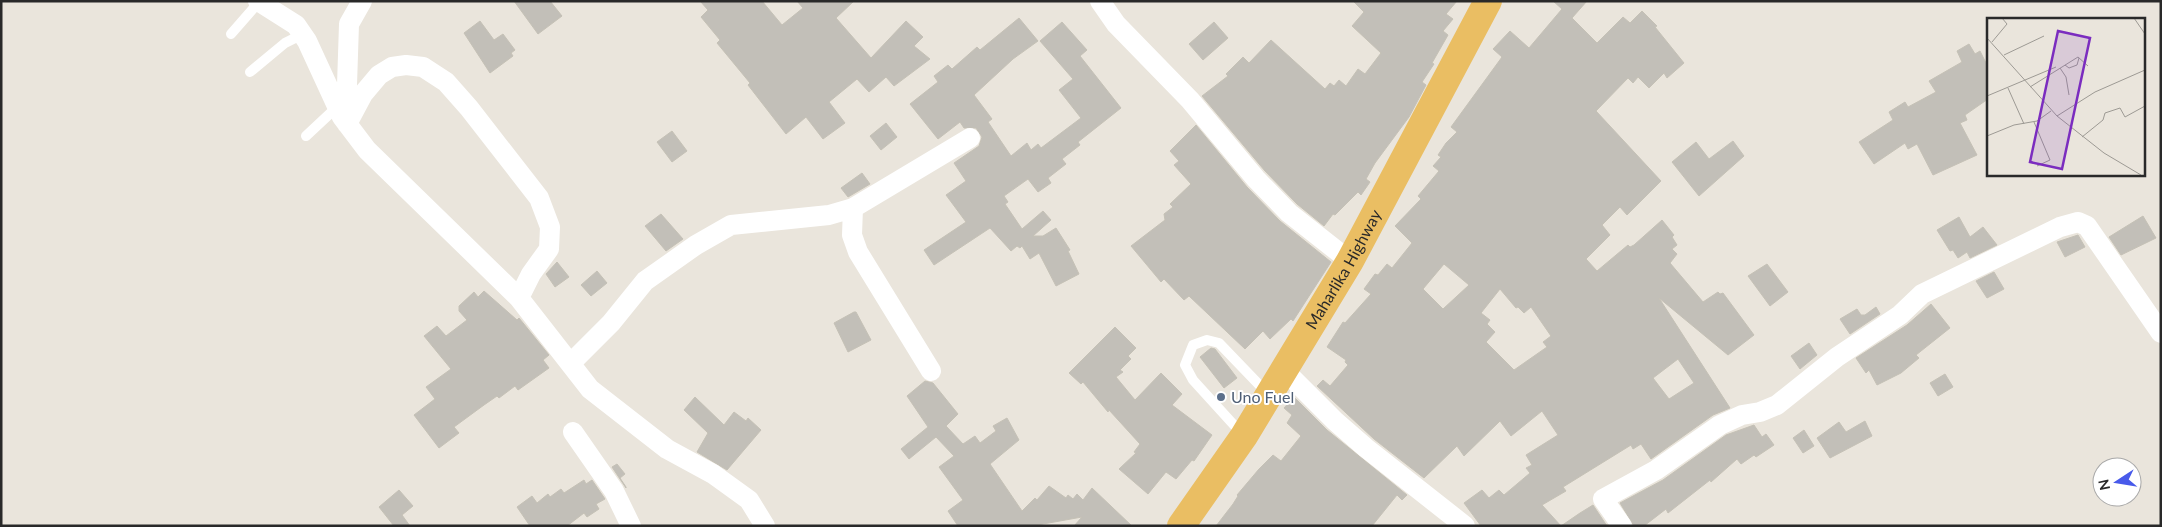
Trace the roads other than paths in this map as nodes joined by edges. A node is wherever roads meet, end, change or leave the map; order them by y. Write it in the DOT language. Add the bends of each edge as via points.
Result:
graph roads {
  1 [pos="362,1"];
  2 [pos="1100,1"];
  3 [pos="1488,1"];
  4 [pos="258,2"];
  5 [pos="231,34"];
  6 [pos="302,34"];
  7 [pos="250,72"];
  8 [pos="342,116"];
  9 [pos="306,136"];
  10 [pos="970,138"];
  11 [pos="853,208"];
  12 [pos="1350,261"];
  13 [pos="519,298"];
  14 [pos="2161,334"];
  15 [pos="571,363"];
  16 [pos="931,371"];
  17 [pos="1284,371"];
  18 [pos="1268,395"];
  19 [pos="573,432"];
  20 [pos="1244,436"];
  21 [pos="631,526"];
  22 [pos="765,526"];
  23 [pos="1181,526"];
  24 [pos="1466,526"];
  25 [pos="1622,526"];
  1 -- 8 [label="street" via="349,24 348,85"];
  2 -- 12 [label="street" via="1116,24 1190,100 1256,179 1289,213"];
  3 -- 12 [label="highway, Maharlika Highway"];
  4 -- 5 [label="lane"];
  4 -- 6 [label="street" via="296,25"];
  6 -- 7 [label="lane" via="285,43"];
  6 -- 8 [label="street"];
  8 -- 9 [label="lane"];
  8 -- 13 [label="street" via="367,150"];
  8 -- 13 [label="street" via="379,75 392,67 423,67 446,82 540,198 550,227 548,249"];
  10 -- 11 [label="street"];
  11 -- 15 [label="street" via="829,215 731,225 696,245 645,282 611,323"];
  11 -- 16 [label="street" via="852,235 858,252"];
  12 -- 17 [label="highway, Maharlika Highway"];
  13 -- 15 [label="street"];
  14 -- 25 [label="street" via="2087,226 2078,222 2060,227 1922,294 1900,315 1837,357 1778,405 1720,425 1656,470 1603,499"];
  15 -- 22 [label="street" via="590,389 659,443 713,474 749,500"];
  17 -- 18 [label="highway, Maharlika Highway"];
  17 -- 24 [label="street" via="1334,421"];
  18 -- 20 [label="highway, Maharlika Highway"];
  18 -- 20 [label="lane" via="1219,343 1207,340 1193,345 1185,365 1193,380"];
  19 -- 21 [label="street" via="614,491"];
  20 -- 23 [label="highway, Maharlika Highway"];
}
